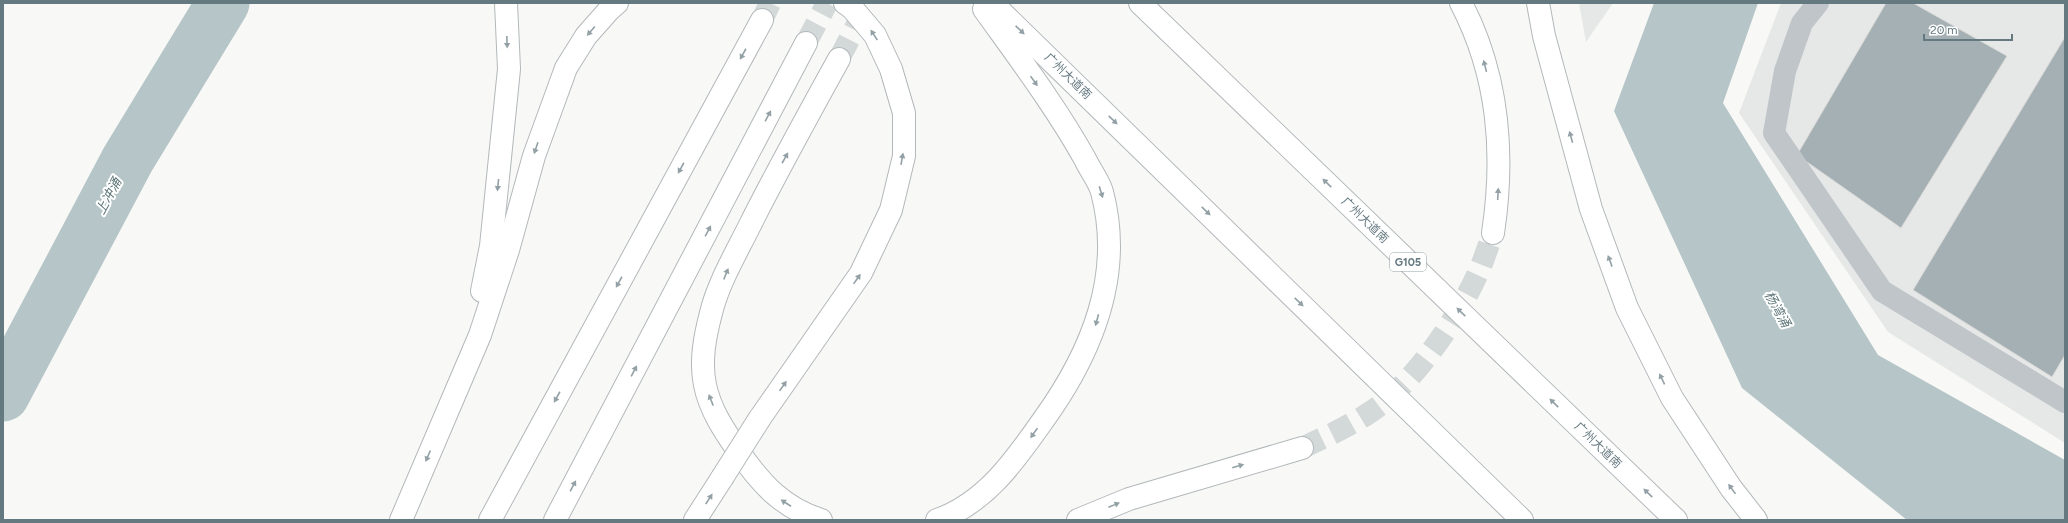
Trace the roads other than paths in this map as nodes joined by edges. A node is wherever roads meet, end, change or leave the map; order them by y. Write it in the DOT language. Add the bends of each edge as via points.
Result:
graph roads {
  1 [pos="506,3"];
  2 [pos="617,3"];
  3 [pos="845,3"];
  4 [pos="980,3"];
  5 [pos="992,3"];
  6 [pos="1140,3"];
  7 [pos="1461,3"];
  8 [pos="1538,3"];
  9 [pos="1818,3"];
  10 [pos="762,20"];
  11 [pos="806,43"];
  12 [pos="839,59"];
  13 [pos="1493,233"];
  14 [pos="2065,402"];
  15 [pos="444,421"];
  16 [pos="1302,448"];
  17 [pos="400,520"];
  18 [pos="490,520"];
  19 [pos="555,520"];
  20 [pos="695,520"];
  21 [pos="821,520"];
  22 [pos="937,520"];
  23 [pos="1078,520"];
  24 [pos="1522,520"];
  25 [pos="1676,520"];
  26 [pos="1756,520"];
  1 -- 15 [label="highway, one-way" via="509,69 491,246 476,326"];
  2 -- 15 [label="highway, one-way" via="586,36 566,68 534,156 508,250 480,335"];
  20 -- 3 [label="highway, one-way, bridge" via="760,418 861,273 891,210 904,156 904,113 891,69 875,34"];
  4 -- 22 [label="highway, one-way" via="1071,134 1102,191 1110,243 1108,280 1094,332 1059,398 1034,434 1007,470 981,494 953,515"];
  5 -- 24 [label="highway, 广州大道南, one-way"];
  25 -- 6 [label="highway, 广州大道南 / G105, one-way"];
  13 -- 7 [label="highway, one-way" via="1498,199 1500,149 1494,103 1484,62 1470,20"];
  26 -- 8 [label="highway, one-way" via="1731,488 1672,398 1627,308 1590,209 1544,36"];
  9 -- 14 [label="lane" via="1802,23 1785,71 1774,133 1882,291"];
  10 -- 18 [label="highway, one-way"];
  19 -- 11 [label="highway, one-way"];
  21 -- 12 [label="highway, one-way" via="804,515 773,495 721,426 705,385 703,348 711,312 731,263"];
  15 -- 17 [label="highway, one-way"];
  23 -- 16 [label="highway, one-way" via="1129,499"];
}
